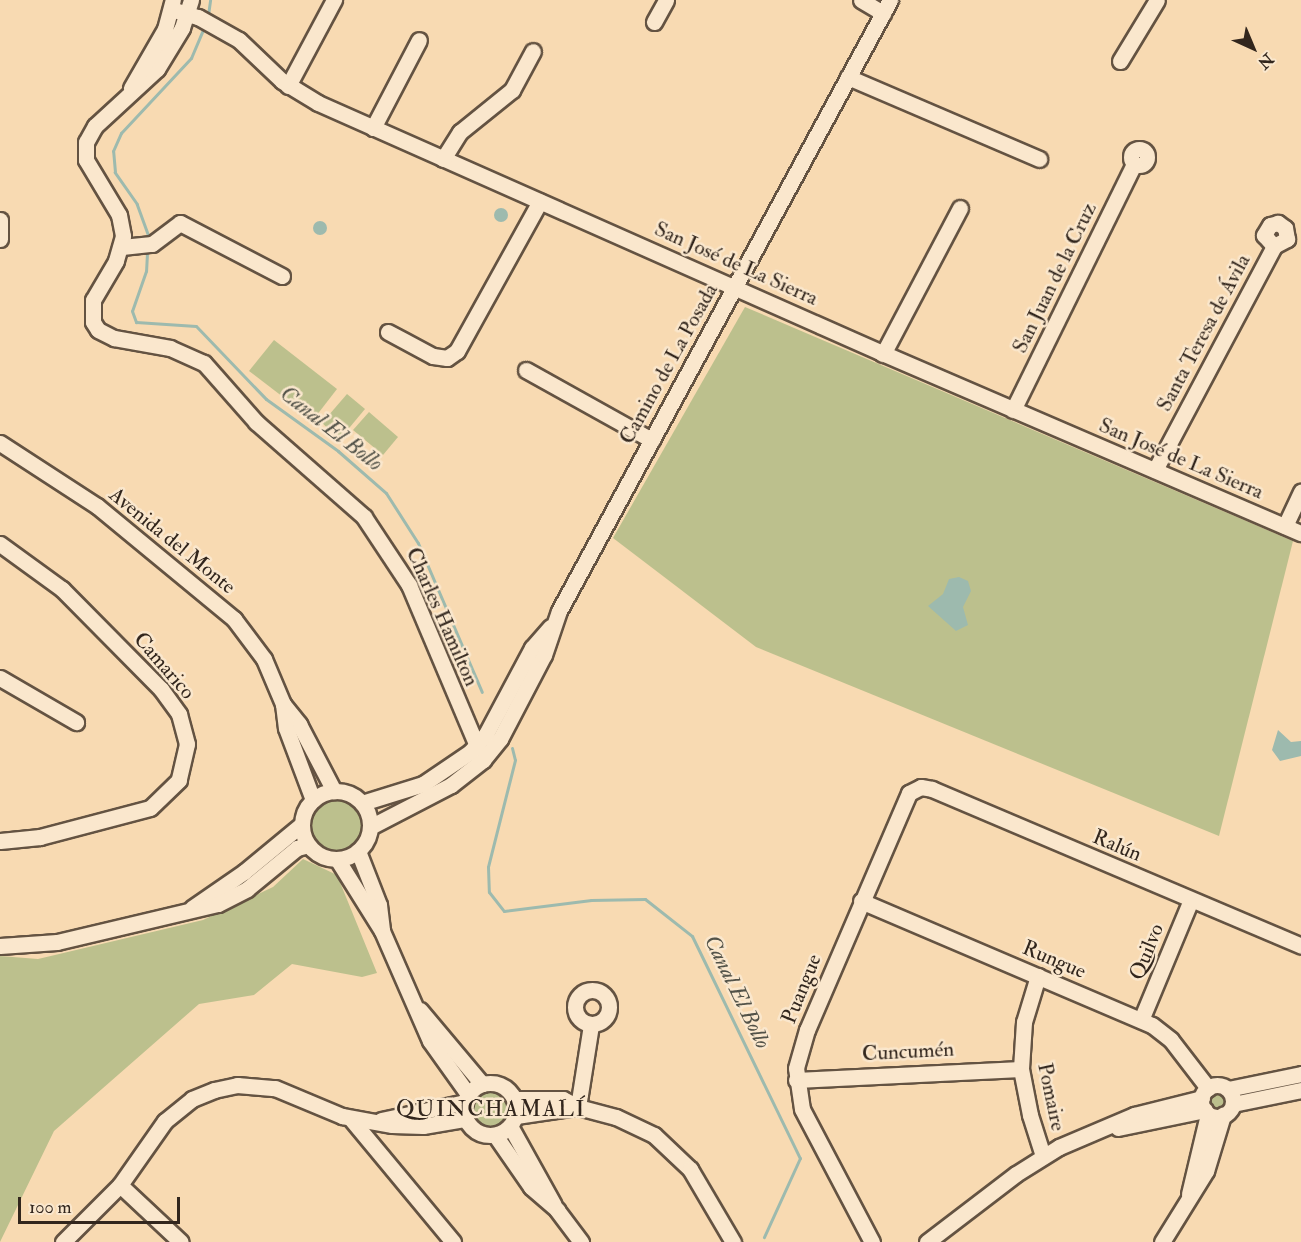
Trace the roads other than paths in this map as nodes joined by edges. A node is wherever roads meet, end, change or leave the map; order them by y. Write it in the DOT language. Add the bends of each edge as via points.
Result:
graph roads {
  1 [pos="334,0"];
  2 [pos="666,0"];
  3 [pos="861,0"];
  4 [pos="1157,0"];
  5 [pos="172,5"];
  6 [pos="189,6"];
  7 [pos="887,6"];
  8 [pos="654,22"];
  9 [pos="419,40"];
  10 [pos="533,51"];
  11 [pos="1120,61"];
  12 [pos="848,77"];
  13 [pos="288,86"];
  14 [pos="123,101"];
  15 [pos="373,128"];
  16 [pos="443,159"];
  17 [pos="1039,159"];
  18 [pos="1134,164"];
  19 [pos="540,201"];
  20 [pos="960,208"];
  21 [pos="0,220"];
  22 [pos="0,239"];
  23 [pos="1274,246"];
  24 [pos="123,247"];
  25 [pos="282,276"];
  26 [pos="735,286"];
  27 [pos="388,332"];
  28 [pos="883,354"];
  29 [pos="526,370"];
  30 [pos="1013,410"];
  31 [pos="652,440"];
  32 [pos="0,443"];
  33 [pos="1155,470"];
  34 [pos="1301,492"];
  35 [pos="1285,526"];
  36 [pos="1301,533"];
  37 [pos="0,544"];
  38 [pos="0,678"];
  39 [pos="283,704"];
  40 [pos="76,722"];
  41 [pos="479,753"];
  42 [pos="917,789"];
  43 [pos="334,791"];
  44 [pos="313,800"];
  45 [pos="363,803"];
  46 [pos="302,825"];
  47 [pos="370,827"];
  48 [pos="0,841"];
  49 [pos="308,845"];
  50 [pos="358,851"];
  51 [pos="337,859"];
  52 [pos="1191,900"];
  53 [pos="861,901"];
  54 [pos="192,908"];
  55 [pos="382,931"];
  56 [pos="0,946"];
  57 [pos="1301,946"];
  58 [pos="1038,976"];
  59 [pos="416,1006"];
  60 [pos="1141,1020"];
  61 [pos="591,1024"];
  62 [pos="1021,1069"];
  63 [pos="1301,1074"];
  64 [pos="796,1080"];
  65 [pos="482,1084"];
  66 [pos="1301,1090"];
  67 [pos="466,1098"];
  68 [pos="514,1099"];
  69 [pos="1213,1105"];
  70 [pos="578,1107"];
  71 [pos="351,1119"];
  72 [pos="465,1119"];
  73 [pos="513,1121"];
  74 [pos="375,1122"];
  75 [pos="495,1135"];
  76 [pos="1043,1156"];
  77 [pos="120,1185"];
  78 [pos="556,1210"];
  79 [pos="63,1242"];
  80 [pos="181,1242"];
  81 [pos="453,1242"];
  82 [pos="581,1242"];
  83 [pos="734,1242"];
  84 [pos="872,1242"];
  85 [pos="927,1242"];
  86 [pos="1162,1242"];
  1 -- 13 [label="street"];
  2 -- 8 [label="street"];
  3 -- 7 [label="street"];
  4 -- 11 [label="street"];
  5 -- 6 [label="street, San José de La Sierra"];
  5 -- 14 [label="street" via="149,60"];
  6 -- 13 [label="street, San José de La Sierra" via="239,40"];
  6 -- 14 [label="street" via="157,69"];
  7 -- 12 [label="street, Camino de La Posada"];
  9 -- 15 [label="street"];
  10 -- 16 [label="street" via="512,90 460,132"];
  12 -- 17 [label="street"];
  12 -- 26 [label="street, Camino de La Posada"];
  13 -- 15 [label="street, San José de La Sierra"];
  14 -- 24 [label="street" via="94,126 85,151 90,169 118,215"];
  15 -- 16 [label="street, San José de La Sierra"];
  16 -- 19 [label="street, San José de La Sierra"];
  18 -- 30 [label="street, San Juan de la Cruz"];
  19 -- 26 [label="street, San José de La Sierra"];
  19 -- 27 [label="street" via="457,351 447,358 433,356"];
  20 -- 28 [label="street"];
  21 -- 22 [label="street"];
  23 -- 33 [label="street, Santa Teresa de Ávila"];
  24 -- 25 [label="street" via="152,244 180,223"];
  24 -- 41 [label="street, Charles Hamilton" via="93,300 91,313 98,330 114,338 170,348 204,363 256,422 358,510 384,542 409,585"];
  26 -- 28 [label="street, San José de La Sierra"];
  26 -- 31 [label="street, Camino de La Posada"];
  28 -- 30 [label="street, San José de La Sierra"];
  29 -- 31 [label="street"];
  30 -- 33 [label="street, San José de La Sierra"];
  31 -- 41 [label="street, Camino de La Posada" via="554,622 544,655 520,703"];
  32 -- 39 [label="street, Avenida del Monte" via="83,496 229,614 258,649"];
  33 -- 35 [label="street, San José de La Sierra"];
  34 -- 35 [label="street"];
  35 -- 36 [label="street, San José de La Sierra"];
  37 -- 48 [label="street, Camarico" via="62,589 161,689 179,714 187,744 179,780 150,808 40,837"];
  38 -- 40 [label="street"];
  39 -- 43 [label="street, Avenida del Monte" via="299,724"];
  39 -- 44 [label="street, Avenida del Monte" via="286,728"];
  41 -- 45 [label="street, Camino de La Posada" via="423,784"];
  41 -- 47 [label="street, Camino de La Posada" via="451,785"];
  42 -- 52 [label="street, Ralún" via="932,789"];
  42 -- 53 [label="street, Puangue" via="904,800"];
  43 -- 44 [label="street"];
  43 -- 45 [label="street" via="353,795"];
  44 -- 46 [label="street"];
  45 -- 47 [label="street"];
  46 -- 49 [label="street"];
  46 -- 54 [label="street"];
  47 -- 50 [label="street"];
  49 -- 51 [label="street" via="320,856"];
  49 -- 54 [label="street" via="297,848 237,895 219,904"];
  50 -- 51 [label="street"];
  50 -- 55 [label="street" via="379,905"];
  51 -- 55 [label="street"];
  52 -- 57 [label="street, Ralún"];
  52 -- 60 [label="street, Quilvo"];
  53 -- 58 [label="street, Rungue"];
  53 -- 64 [label="street, Puangue" via="801,1046"];
  54 -- 56 [label="street" via="57,942"];
  55 -- 59 [label="street"];
  58 -- 60 [label="street, Rungue"];
  58 -- 62 [label="street, Pomaire" via="1024,1022"];
  59 -- 65 [label="street"];
  59 -- 67 [label="street" via="430,1041"];
  60 -- 69 [label="street, Rungue" via="1171,1040"];
  61 -- 70 [label="street"];
  62 -- 64 [label="street, Cuncumén"];
  62 -- 76 [label="street, Pomaire" via="1029,1115"];
  63 -- 69 [label="street" via="1228,1089 1218,1085"];
  64 -- 84 [label="street, Puangue" via="810,1127"];
  65 -- 67 [label="street"];
  65 -- 68 [label="street" via="501,1085"];
  66 -- 69 [label="street"];
  67 -- 72 [label="street"];
  67 -- 74 [label="street"];
  68 -- 70 [label="street" via="559,1098"];
  68 -- 73 [label="street"];
  69 -- 76 [label="street" via="1143,1112"];
  69 -- 86 [label="street" via="1212,1156"];
  70 -- 73 [label="street"];
  70 -- 83 [label="street" via="629,1122 674,1151 697,1179"];
  71 -- 74 [label="street"];
  71 -- 77 [label="street" via="275,1088 237,1085 214,1090 182,1106 165,1121"];
  71 -- 81 [label="street"];
  72 -- 74 [label="street" via="414,1127"];
  72 -- 75 [label="street" via="474,1130"];
  73 -- 75 [label="street"];
  73 -- 78 [label="street"];
  75 -- 78 [label="street" via="531,1187"];
  76 -- 85 [label="street"];
  77 -- 79 [label="street"];
  77 -- 80 [label="street"];
  78 -- 82 [label="street"];
}
